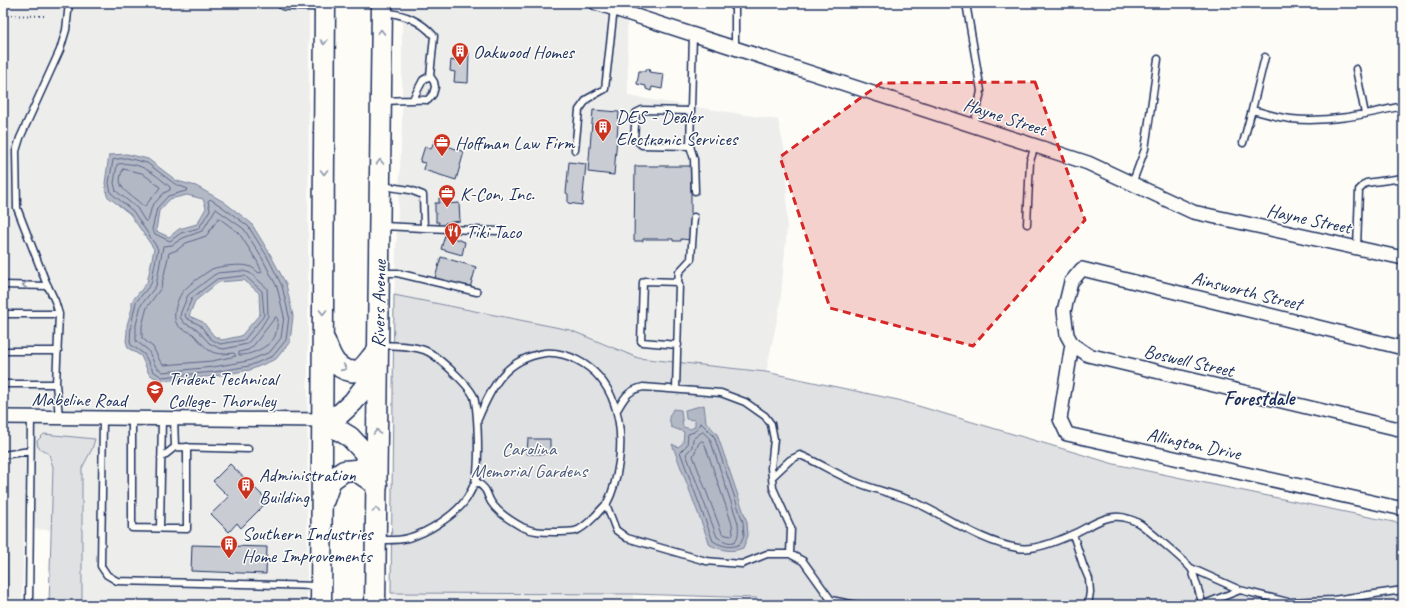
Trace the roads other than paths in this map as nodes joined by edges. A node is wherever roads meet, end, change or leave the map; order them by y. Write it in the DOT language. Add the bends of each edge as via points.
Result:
graph roads {
  1 [pos="69,3"];
  2 [pos="284,3"];
  3 [pos="596,3"];
  4 [pos="735,3"];
  5 [pos="966,3"];
  6 [pos="324,4"];
  7 [pos="614,6"];
  8 [pos="382,7"];
  9 [pos="694,35"];
  10 [pos="735,48"];
  11 [pos="1265,57"];
  12 [pos="1158,60"];
  13 [pos="1356,69"];
  14 [pos="430,76"];
  15 [pos="413,99"];
  16 [pos="380,100"];
  17 [pos="1403,106"];
  18 [pos="1252,110"];
  19 [pos="691,111"];
  20 [pos="1365,114"];
  21 [pos="974,126"];
  22 [pos="1243,143"];
  23 [pos="690,146"];
  24 [pos="1035,146"];
  25 [pos="575,150"];
  26 [pos="1403,178"];
  27 [pos="1132,184"];
  28 [pos="380,186"];
  29 [pos="695,191"];
  30 [pos="694,217"];
  31 [pos="1027,224"];
  32 [pos="379,226"];
  33 [pos="424,228"];
  34 [pos="498,231"];
  35 [pos="1357,248"];
  36 [pos="1403,258"];
  37 [pos="379,273"];
  38 [pos="678,282"];
  39 [pos="3,285"];
  40 [pos="48,286"];
  41 [pos="477,292"];
  42 [pos="3,314"];
  43 [pos="59,314"];
  44 [pos="323,337"];
  45 [pos="1072,344"];
  46 [pos="678,345"];
  47 [pos="1403,348"];
  48 [pos="3,351"];
  49 [pos="58,351"];
  50 [pos="378,351"];
  51 [pos="3,384"];
  52 [pos="56,384"];
  53 [pos="676,389"];
  54 [pos="617,410"];
  55 [pos="3,417"];
  56 [pos="31,417"];
  57 [pos="59,417"];
  58 [pos="104,418"];
  59 [pos="132,418"];
  60 [pos="168,418"];
  61 [pos="322,420"];
  62 [pos="478,420"];
  63 [pos="1403,430"];
  64 [pos="175,447"];
  65 [pos="187,447"];
  66 [pos="248,449"];
  67 [pos="30,451"];
  68 [pos="3,455"];
  69 [pos="161,458"];
  70 [pos="772,477"];
  71 [pos="476,481"];
  72 [pos="377,485"];
  73 [pos="606,504"];
  74 [pos="322,507"];
  75 [pos="1403,509"];
  76 [pos="160,528"];
  77 [pos="1073,534"];
  78 [pos="376,540"];
  79 [pos="790,554"];
  80 [pos="1191,568"];
  81 [pos="1240,590"];
  82 [pos="1403,590"];
  83 [pos="321,595"];
  84 [pos="1332,602"];
  85 [pos="830,603"];
  86 [pos="1289,604"];
  87 [pos="29,605"];
  88 [pos="375,605"];
  89 [pos="856,605"];
  90 [pos="1088,605"];
  91 [pos="1202,605"];
  1 -- 40 [label="lane" via="66,30 60,50 16,151 17,208"];
  2 -- 6 [label="street"];
  3 -- 7 [label="street, Hayne Street"];
  4 -- 10 [label="lane"];
  5 -- 21 [label="lane" via="981,91"];
  6 -- 44 [label="main road, one-way"];
  7 -- 9 [label="street, Hayne Street"];
  7 -- 25 [label="lane" via="605,89 587,99 579,110"];
  8 -- 14 [label="lane" via="426,26 434,36"];
  16 -- 8 [label="main road, Rivers Avenue, one-way"];
  9 -- 10 [label="street, Hayne Street"];
  9 -- 19 [label="lane"];
  10 -- 21 [label="street, Hayne Street"];
  11 -- 18 [label="lane"];
  12 -- 27 [label="lane" via="1145,149"];
  13 -- 20 [label="lane"];
  14 -- 15 [label="lane" via="423,80"];
  14 -- 15 [label="lane" via="435,87 431,98"];
  15 -- 16 [label="lane"];
  28 -- 16 [label="main road, Rivers Avenue, one-way"];
  17 -- 20 [label="lane"];
  18 -- 20 [label="lane" via="1290,120 1324,120"];
  18 -- 22 [label="lane"];
  19 -- 23 [label="lane"];
  19 -- 23 [label="lane" via="642,110 636,113 634,138 642,145"];
  21 -- 24 [label="street, Hayne Street"];
  23 -- 29 [label="lane" via="694,159"];
  24 -- 27 [label="street, Hayne Street" via="1088,163"];
  24 -- 31 [label="lane" via="1030,161"];
  26 -- 35 [label="lane" via="1366,183 1359,190"];
  27 -- 35 [label="street, Hayne Street" via="1194,212"];
  28 -- 32 [label="main road, Rivers Avenue"];
  28 -- 33 [label="lane" via="410,190 423,195"];
  30 -- 38 [label="lane" via="691,260 679,272"];
  32 -- 33 [label="lane"];
  32 -- 37 [label="main road, Rivers Avenue"];
  33 -- 34 [label="lane"];
  35 -- 36 [label="street, Hayne Street"];
  37 -- 41 [label="lane" via="397,273"];
  37 -- 50 [label="main road, Rivers Avenue"];
  38 -- 46 [label="lane"];
  38 -- 46 [label="lane" via="643,282 641,340"];
  40 -- 39 [label="lane, one-way"];
  40 -- 43 [label="lane"];
  42 -- 43 [label="lane"];
  43 -- 49 [label="lane"];
  44 -- 50 [label="main road, one-way" via="335,363 349,371 362,368"];
  44 -- 61 [label="main road"];
  45 -- 47 [label="street, Ainsworth Street" via="1066,335 1064,311 1071,282 1082,269"];
  45 -- 63 [label="street, Boswell Street" via="1088,355"];
  45 -- 75 [label="street, Allington Drive" via="1060,419 1067,434"];
  46 -- 53 [label="lane"];
  48 -- 49 [label="lane"];
  49 -- 52 [label="lane"];
  50 -- 61 [label="main road" via="366,385 353,402 340,414"];
  50 -- 62 [label="lane" via="407,346 432,354 469,389 474,397"];
  72 -- 50 [label="main road, Rivers Avenue, one-way"];
  51 -- 52 [label="lane"];
  52 -- 57 [label="lane"];
  53 -- 54 [label="lane" via="642,387 632,390"];
  53 -- 70 [label="lane" via="721,394 745,402 765,416 771,424 774,439"];
  54 -- 62 [label="lane" via="601,378 587,365 568,356 550,353 533,355 507,369 491,391"];
  54 -- 73 [label="lane" via="620,449 615,480"];
  55 -- 56 [label="street, Mabeline Road"];
  56 -- 57 [label="street, Mabeline Road"];
  56 -- 67 [label="lane"];
  57 -- 58 [label="street, Mabeline Road"];
  58 -- 59 [label="street, Mabeline Road"];
  58 -- 83 [label="lane" via="102,566 107,576 117,581"];
  59 -- 60 [label="street, Mabeline Road"];
  59 -- 76 [label="lane" via="132,528"];
  60 -- 61 [label="street, Mabeline Road"];
  60 -- 64 [label="lane"];
  60 -- 69 [label="lane"];
  61 -- 72 [label="main road" via="350,437 364,452"];
  61 -- 74 [label="main road"];
  62 -- 71 [label="lane"];
  64 -- 65 [label="lane"];
  64 -- 69 [label="lane"];
  65 -- 66 [label="lane"];
  65 -- 76 [label="lane" via="187,529"];
  67 -- 68 [label="lane"];
  67 -- 87 [label="lane"];
  69 -- 76 [label="lane"];
  70 -- 77 [label="lane" via="790,460 800,455 852,480 917,503 980,537 1001,544 1033,548"];
  70 -- 79 [label="lane" via="773,488 791,528"];
  71 -- 73 [label="lane" via="499,512 534,532 577,530"];
  71 -- 78 [label="lane" via="458,510 437,525 408,538"];
  72 -- 74 [label="main road" via="355,470 344,471 331,480"];
  78 -- 72 [label="main road, Rivers Avenue, one-way"];
  73 -- 79 [label="lane" via="616,530 626,538 706,561 742,564 767,554"];
  74 -- 83 [label="main road"];
  77 -- 80 [label="lane" via="1111,517 1129,518 1140,523"];
  77 -- 90 [label="lane" via="1089,579"];
  78 -- 88 [label="main road, Rivers Avenue"];
  79 -- 85 [label="lane" via="803,561"];
  80 -- 81 [label="lane"];
  80 -- 91 [label="lane"];
  81 -- 86 [label="lane"];
  81 -- 91 [label="lane"];
  82 -- 84 [label="lane"];
  84 -- 86 [label="lane"];
  85 -- 89 [label="lane"];
}
